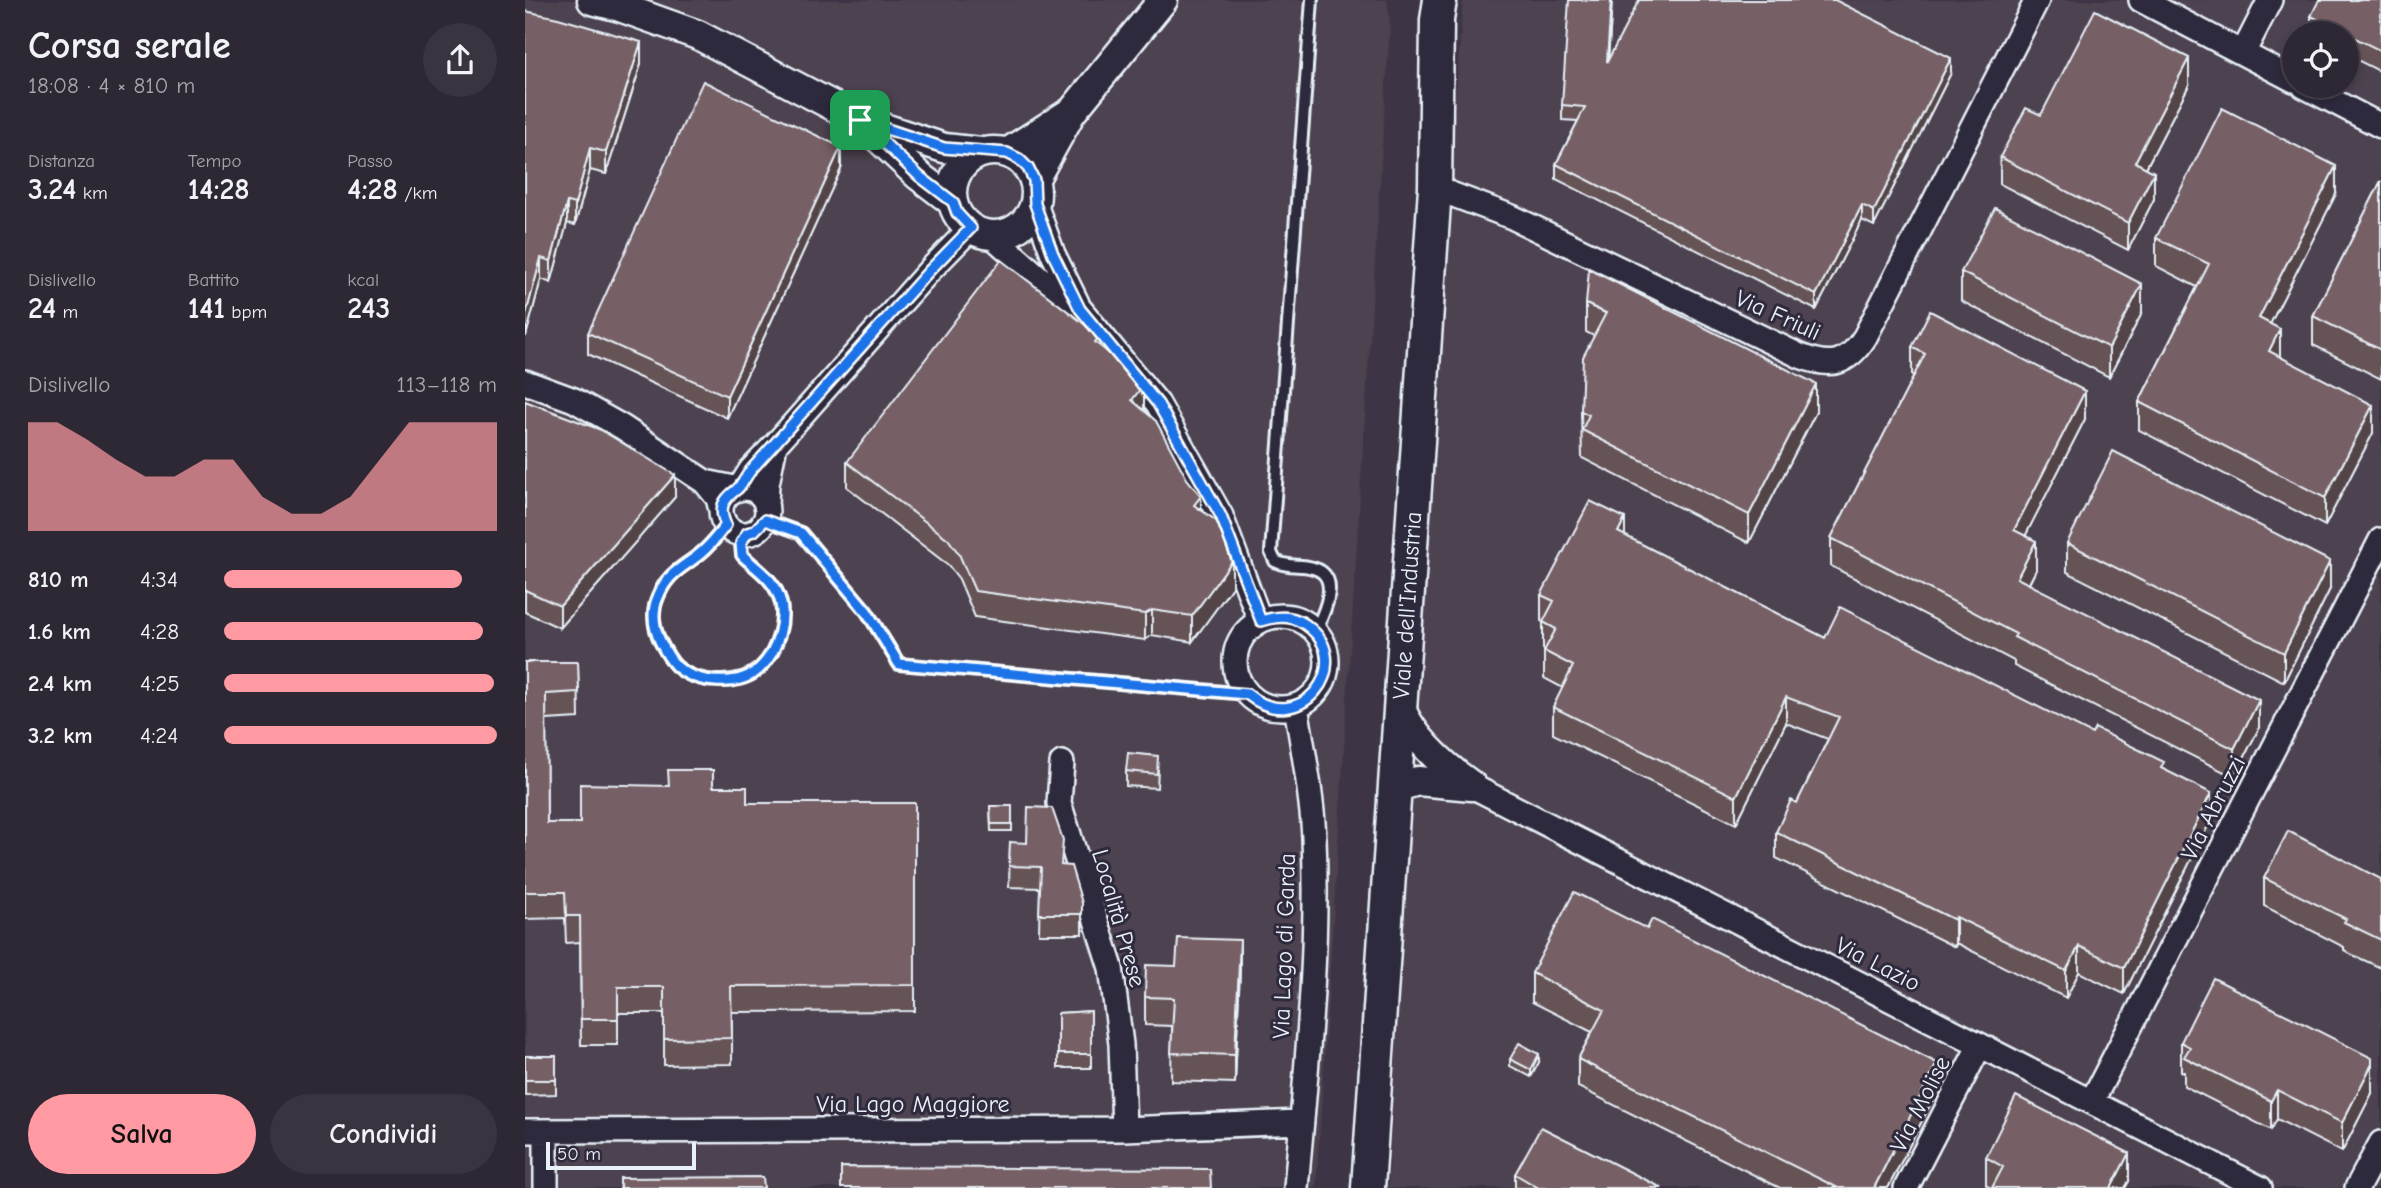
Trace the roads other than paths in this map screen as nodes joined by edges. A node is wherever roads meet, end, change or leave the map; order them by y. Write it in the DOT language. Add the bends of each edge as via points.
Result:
graph roads {
  1 [pos="592,0"];
  2 [pos="1163,0"];
  3 [pos="1312,0"];
  4 [pos="2037,0"];
  5 [pos="2141,0"];
  6 [pos="2270,0"];
  7 [pos="1436,7"];
  8 [pos="2243,53"];
  9 [pos="2282,74"];
  10 [pos="2327,98"];
  11 [pos="1070,113"];
  12 [pos="860,120"];
  13 [pos="2381,126"];
  14 [pos="994,153"];
  15 [pos="1435,188"];
  16 [pos="1034,192"];
  17 [pos="953,202"];
  18 [pos="981,232"];
  19 [pos="1080,309"];
  20 [pos="525,383"];
  21 [pos="775,445"];
  22 [pos="705,482"];
  23 [pos="739,489"];
  24 [pos="745,519"];
  25 [pos="2381,540"];
  26 [pos="1261,621"];
  27 [pos="1315,632"];
  28 [pos="1247,694"];
  29 [pos="1296,706"];
  30 [pos="1401,709"];
  31 [pos="1062,763"];
  32 [pos="1472,786"];
  33 [pos="1394,788"];
  34 [pos="1980,1045"];
  35 [pos="2092,1101"];
  36 [pos="1302,1122"];
  37 [pos="1124,1129"];
  38 [pos="535,1131"];
  39 [pos="2381,1143"];
  40 [pos="546,1188"];
  41 [pos="1297,1188"];
  42 [pos="1368,1188"];
  43 [pos="1906,1188"];
  44 [pos="2260,1188"];
  45 [pos="2357,1188"];
  1 -- 12 [label="street" via="698,35"];
  2 -- 11 [label="street"];
  3 -- 27 [label="lane" via="1271,552 1275,561 1287,567 1313,567 1328,583 1329,603"];
  4 -- 15 [label="street, Via Friuli" via="1865,337 1847,358 1833,363 1800,356 1512,217"];
  5 -- 8 [label="street"];
  6 -- 8 [label="street"];
  7 -- 15 [label="main road, Viale dell'Industria"];
  8 -- 9 [label="street"];
  10 -- 13 [label="street"];
  11 -- 14 [label="street"];
  11 -- 16 [label="street"];
  12 -- 14 [label="street" via="944,148"];
  12 -- 17 [label="street"];
  14 -- 16 [label="street" via="1019,159 1028,168"];
  14 -- 17 [label="street" via="970,158 961,167 952,190"];
  15 -- 30 [label="main road, Viale dell'Industria"];
  16 -- 18 [label="street" via="1023,224 1003,234"];
  16 -- 19 [label="street" via="1053,254"];
  17 -- 18 [label="street" via="957,213"];
  18 -- 19 [label="street"];
  18 -- 21 [label="street" via="929,271"];
  19 -- 26 [label="street" via="1158,404 1221,516"];
  20 -- 22 [label="street" via="586,407"];
  21 -- 23 [label="street"];
  21 -- 24 [label="street" via="767,484"];
  22 -- 23 [label="street"];
  22 -- 24 [label="street" via="717,498"];
  23 -- 24 [label="street" via="727,496"];
  23 -- 24 [label="street" via="759,494"];
  24 -- 24 [label="lane" via="675,570 656,600 657,634 675,666 712,681 745,677 760,668 778,638 782,620 778,593 742,555"];
  24 -- 28 [label="lane" via="801,533 867,612 899,664"];
  25 -- 35 [label="street, Via Abruzzi"];
  26 -- 27 [label="street" via="1290,617"];
  26 -- 28 [label="street" via="1249,629 1236,652 1238,681"];
  27 -- 29 [label="street" via="1327,659 1325,674 1314,693"];
  28 -- 29 [label="street" via="1269,707"];
  29 -- 36 [label="street, Via Lago di Garda" via="1314,835 1315,925"];
  30 -- 32 [label="street" via="1433,754"];
  30 -- 33 [label="main road, Viale dell'Industria"];
  31 -- 37 [label="street, Località Prese" via="1059,803 1111,968 1121,1044"];
  32 -- 33 [label="street" via="1418,781"];
  32 -- 34 [label="street, Via Lazio"];
  33 -- 42 [label="main road, Viale dell'Industria"];
  34 -- 35 [label="street, Via Lazio"];
  34 -- 43 [label="street, Via Molise"];
  35 -- 44 [label="street, Via Lazio"];
  36 -- 37 [label="street, Via Lago Maggiore"];
  36 -- 41 [label="street, Via Lago di Garda"];
  37 -- 38 [label="street, Via Lago Maggiore"];
  38 -- 40 [label="street"];
  39 -- 45 [label="street"];
}
